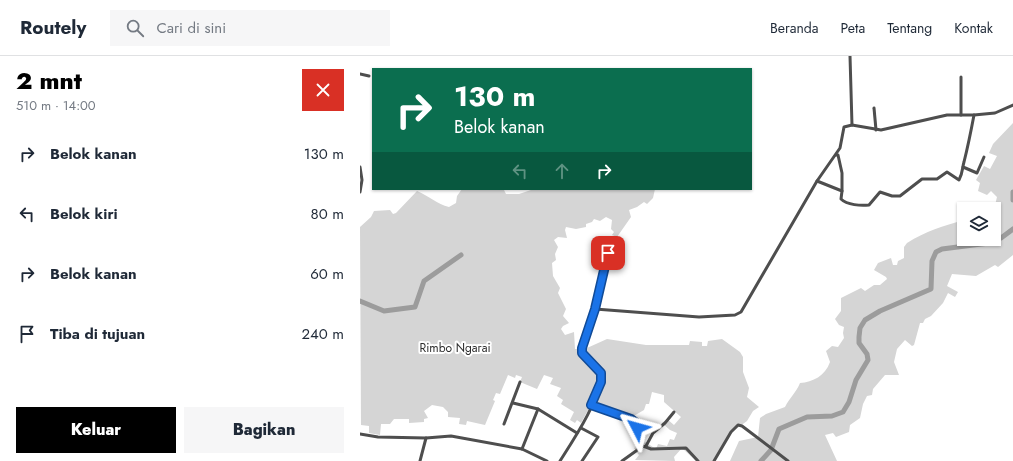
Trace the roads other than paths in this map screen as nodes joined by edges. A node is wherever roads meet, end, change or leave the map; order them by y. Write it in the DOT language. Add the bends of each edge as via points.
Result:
graph roads {
  1 [pos="850,56"];
  2 [pos="360,74"];
  3 [pos="369,76"];
  4 [pos="962,77"];
  5 [pos="1013,105"];
  6 [pos="874,108"];
  7 [pos="961,115"];
  8 [pos="974,115"];
  9 [pos="852,125"];
  10 [pos="876,130"];
  11 [pos="836,155"];
  12 [pos="984,157"];
  13 [pos="360,167"];
  14 [pos="964,167"];
  15 [pos="817,181"];
  16 [pos="360,192"];
  17 [pos="842,192"];
  18 [pos="608,253"];
  19 [pos="595,309"];
  20 [pos="520,382"];
  21 [pos="513,403"];
  22 [pos="591,405"];
  23 [pos="538,409"];
  24 [pos="674,412"];
  25 [pos="504,424"];
  26 [pos="581,428"];
  27 [pos="577,433"];
  28 [pos="360,434"];
  29 [pos="426,438"];
  30 [pos="646,446"];
  31 [pos="640,447"];
  32 [pos="522,449"];
  33 [pos="420,461"];
  34 [pos="547,461"];
  35 [pos="560,461"];
  36 [pos="582,461"];
  37 [pos="622,461"];
  38 [pos="698,461"];
  39 [pos="714,461"];
  40 [pos="788,461"];
  1 -- 9 [label="street"];
  2 -- 3 [label="street"];
  4 -- 7 [label="street"];
  5 -- 8 [label="street" via="995,113"];
  6 -- 10 [label="street"];
  7 -- 8 [label="street"];
  7 -- 10 [label="street" via="947,115"];
  8 -- 14 [label="street"];
  9 -- 10 [label="street"];
  9 -- 11 [label="street" via="844,127"];
  11 -- 15 [label="street"];
  11 -- 17 [label="street" via="842,173"];
  12 -- 14 [label="street" via="977,173"];
  13 -- 16 [label="street"];
  14 -- 17 [label="street" via="959,180 947,172 937,179 922,179 900,196 880,192 869,205 844,202 841,199"];
  15 -- 17 [label="street"];
  15 -- 19 [label="street" via="741,312 735,315 699,317"];
  18 -- 19 [label="street"];
  19 -- 22 [label="street" via="582,348 582,353 601,373 601,382"];
  20 -- 21 [label="street"];
  21 -- 23 [label="street"];
  21 -- 25 [label="street"];
  22 -- 26 [label="street"];
  22 -- 31 [label="street" via="633,420 637,425 636,440"];
  23 -- 27 [label="street"];
  23 -- 32 [label="street"];
  24 -- 30 [label="street" via="652,433"];
  26 -- 27 [label="street"];
  26 -- 36 [label="street" via="598,437"];
  27 -- 35 [label="street"];
  28 -- 29 [label="street"];
  29 -- 32 [label="street" via="451,436"];
  29 -- 33 [label="street"];
  30 -- 31 [label="street"];
  30 -- 38 [label="street" via="686,448"];
  31 -- 37 [label="street"];
  32 -- 34 [label="street"];
  39 -- 40 [label="street" via="734,427 738,425"];
}
